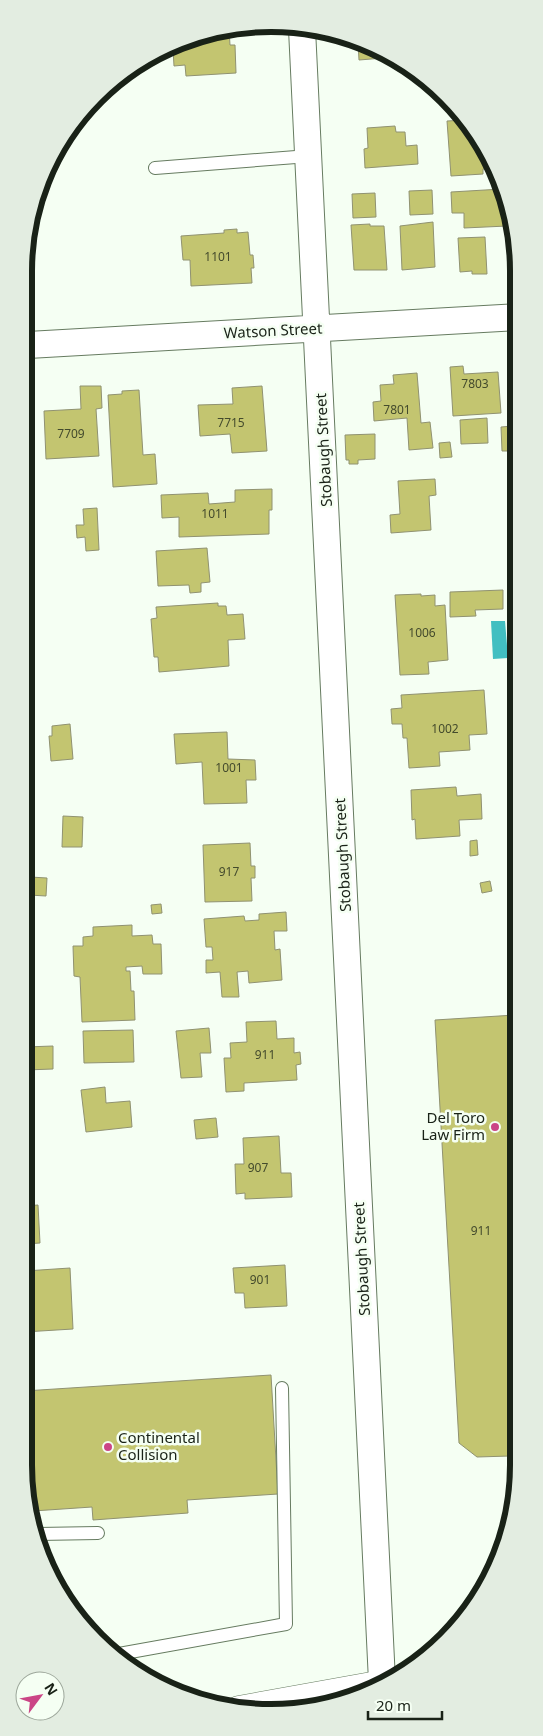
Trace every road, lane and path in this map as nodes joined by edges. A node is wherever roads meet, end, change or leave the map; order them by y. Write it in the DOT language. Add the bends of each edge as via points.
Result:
graph roads {
  1 [pos="302,35"];
  2 [pos="309,156"];
  3 [pos="156,168"];
  4 [pos="510,317"];
  5 [pos="318,328"];
  6 [pos="32,345"];
  7 [pos="282,1388"];
  8 [pos="98,1533"];
  9 [pos="43,1534"];
  10 [pos="125,1653"];
  11 [pos="382,1676"];
  12 [pos="351,1690"];
  13 [pos="272,1704"];
  1 -- 2 [label="street, Stobaugh Street"];
  2 -- 3 [label="lane"];
  2 -- 5 [label="street, Stobaugh Street"];
  4 -- 5 [label="street, Watson Street"];
  5 -- 6 [label="street, Watson Street"];
  5 -- 11 [label="street, Stobaugh Street"];
  7 -- 10 [label="lane" via="286,1624"];
  8 -- 9 [label="lane"];
  12 -- 13 [label="main road"];
}
